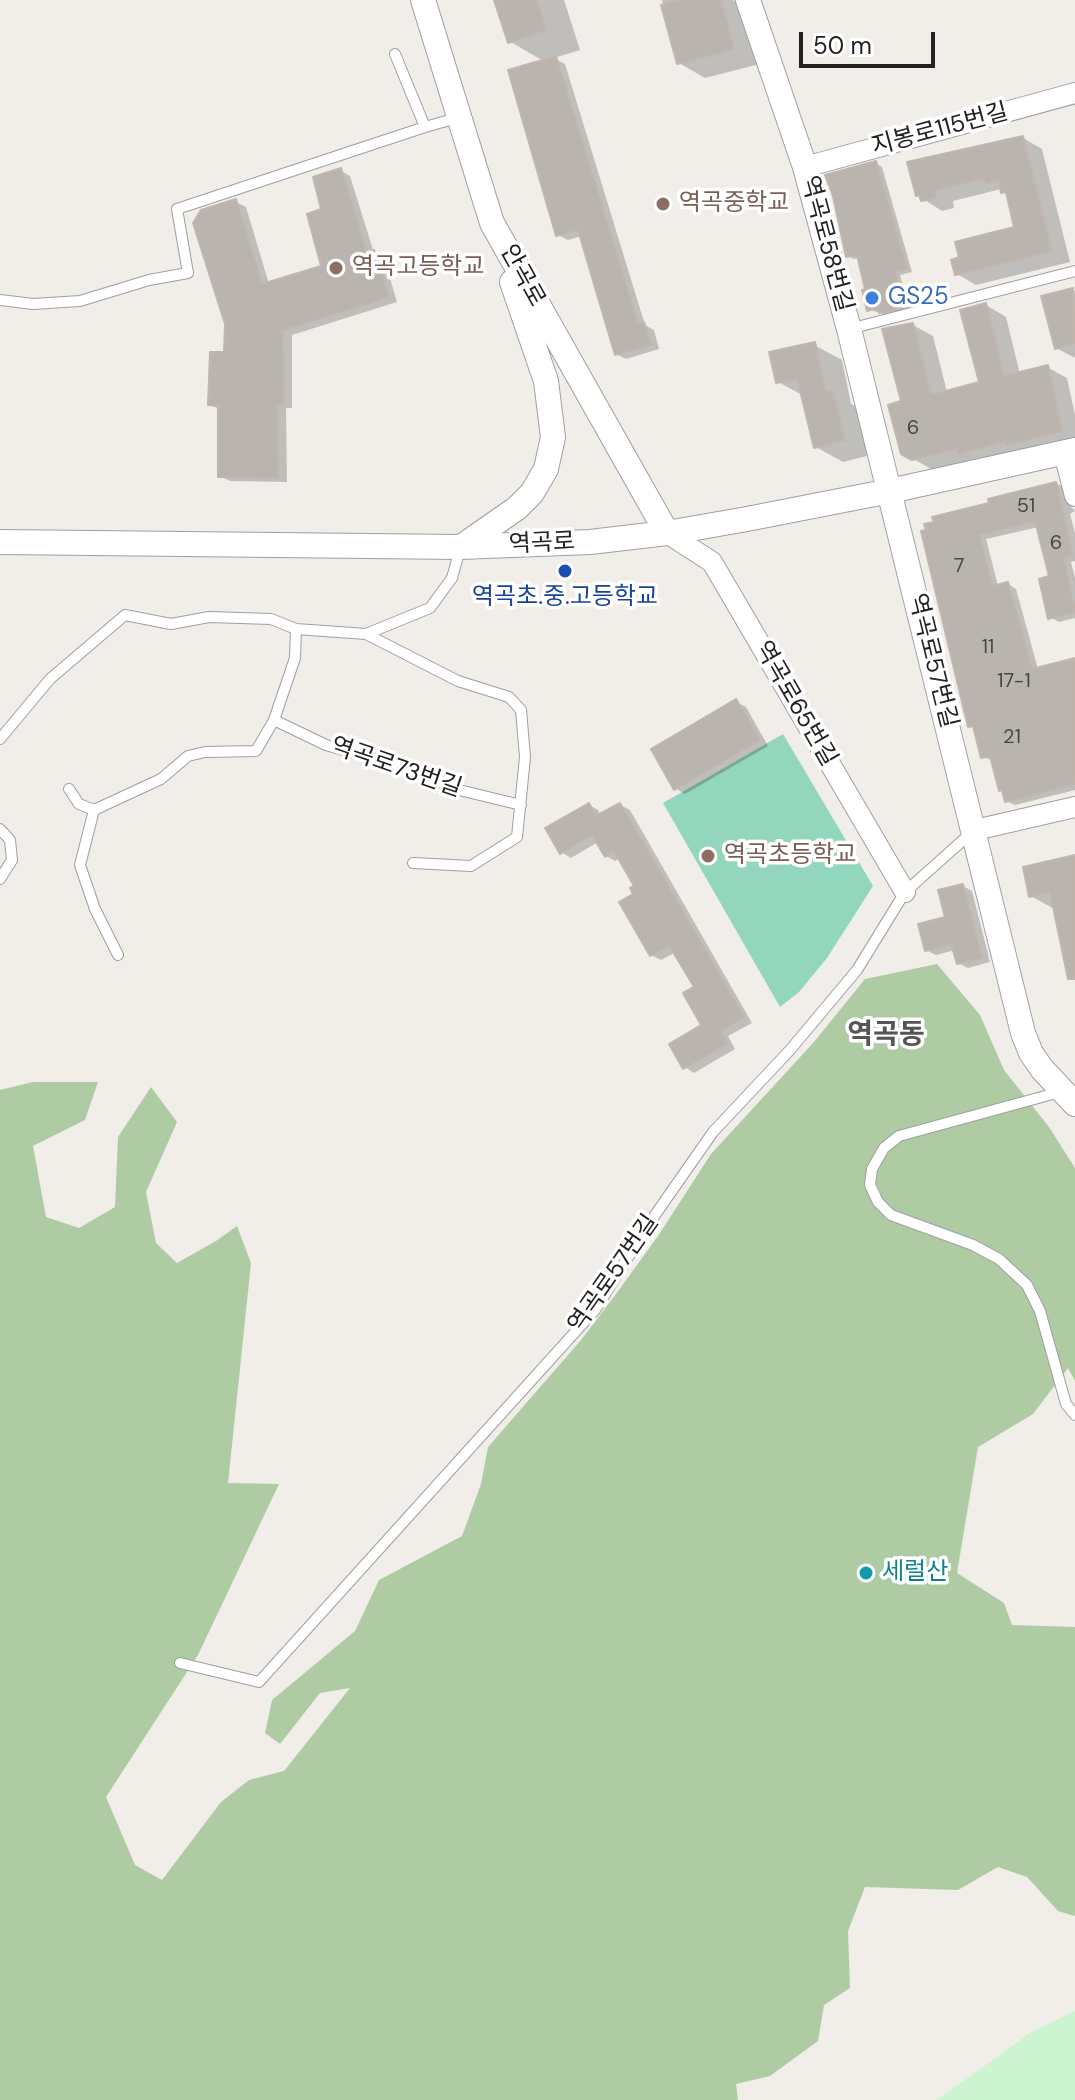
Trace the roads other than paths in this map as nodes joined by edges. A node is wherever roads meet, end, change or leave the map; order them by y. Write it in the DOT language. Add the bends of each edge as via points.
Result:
graph roads {
  1 [pos="423,0"];
  2 [pos="748,0"];
  3 [pos="395,54"];
  4 [pos="1075,93"];
  5 [pos="458,117"];
  6 [pos="425,127"];
  7 [pos="805,167"];
  8 [pos="492,223"];
  9 [pos="1075,271"];
  10 [pos="0,300"];
  11 [pos="849,329"];
  12 [pos="1070,451"];
  13 [pos="890,491"];
  14 [pos="1075,496"];
  15 [pos="667,533"];
  16 [pos="0,542"];
  17 [pos="460,547"];
  18 [pos="296,629"];
  19 [pos="366,634"];
  20 [pos="274,720"];
  21 [pos="0,739"];
  22 [pos="69,789"];
  23 [pos="521,805"];
  24 [pos="1075,807"];
  25 [pos="94,810"];
  26 [pos="0,829"];
  27 [pos="975,830"];
  28 [pos="413,863"];
  29 [pos="0,879"];
  30 [pos="905,892"];
  31 [pos="118,955"];
  32 [pos="1068,1098"];
  33 [pos="1075,1415"];
  34 [pos="180,1663"];
  1 -- 5 [label="street, 안곡로"];
  2 -- 7 [label="street, 역곡로58번길"];
  3 -- 6 [label="lane"];
  4 -- 7 [label="street, 지봉로115번길"];
  5 -- 6 [label="lane"];
  5 -- 8 [label="street, 안곡로"];
  6 -- 10 [label="lane" via="177,209 188,273 80,301"];
  7 -- 11 [label="street, 역곡로58번길"];
  8 -- 15 [label="street, 안곡로"];
  8 -- 17 [label="street" via="546,381 553,437 546,469 532,493"];
  9 -- 11 [label="lane"];
  11 -- 13 [label="street, 역곡로58번길"];
  12 -- 13 [label="street, 역곡로"];
  12 -- 14 [label="street"];
  13 -- 15 [label="street, 역곡로"];
  13 -- 27 [label="street, 역곡로57번길"];
  15 -- 17 [label="street, 역곡로"];
  15 -- 30 [label="street, 역곡로65번길" via="712,562"];
  16 -- 17 [label="street, 역곡로"];
  17 -- 19 [label="lane" via="452,578 430,608"];
  18 -- 19 [label="lane"];
  18 -- 20 [label="lane" via="295,658"];
  18 -- 21 [label="lane" via="271,619 209,617 171,624 125,615 50,679"];
  19 -- 23 [label="lane" via="458,681 509,697 521,710"];
  20 -- 23 [label="lane, 역곡로73번길" via="326,745 425,774 455,789"];
  20 -- 25 [label="lane" via="256,751 188,756 161,779"];
  22 -- 25 [label="lane" via="79,804"];
  23 -- 28 [label="lane" via="517,837 471,866"];
  24 -- 27 [label="street"];
  25 -- 31 [label="lane" via="80,865"];
  26 -- 29 [label="lane" via="10,840 12,860"];
  27 -- 30 [label="lane, 역곡로57번길"];
  27 -- 32 [label="street, 역곡로57번길" via="1023,1033 1031,1053"];
  30 -- 34 [label="lane, 역곡로57번길" via="857,970 713,1132 595,1310 259,1682"];
  32 -- 33 [label="lane" via="899,1136 884,1148 870,1185 891,1215 973,1245 999,1259 1027,1285 1040,1311 1066,1404"];
}
